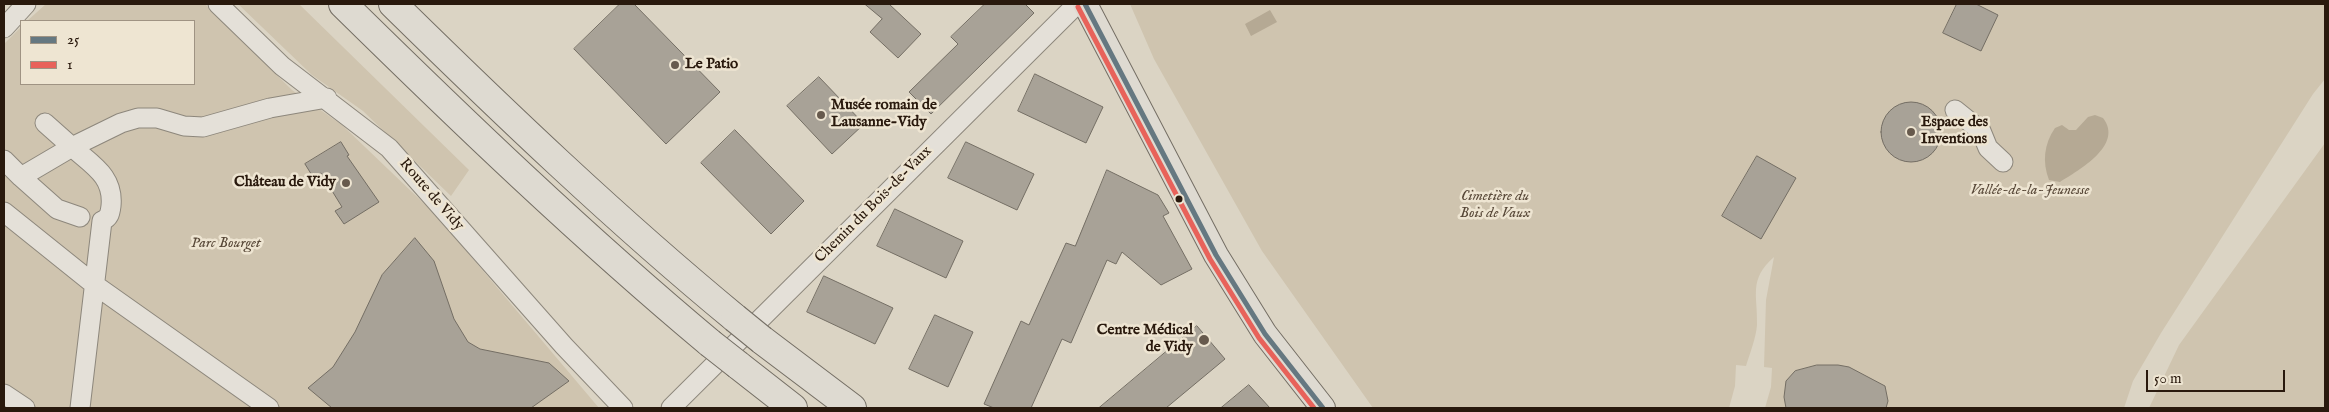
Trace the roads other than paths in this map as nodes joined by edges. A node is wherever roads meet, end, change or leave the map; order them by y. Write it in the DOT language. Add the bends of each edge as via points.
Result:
graph roads {
  1 [pos="26,4"];
  2 [pos="218,4"];
  3 [pos="343,4"];
  4 [pos="393,4"];
  5 [pos="1077,4"];
  6 [pos="1085,4"];
  7 [pos="6,20"];
  8 [pos="327,98"];
  9 [pos="1955,110"];
  10 [pos="45,123"];
  11 [pos="72,148"];
  12 [pos="4,160"];
  13 [pos="2003,162"];
  14 [pos="21,177"];
  15 [pos="4,212"];
  16 [pos="89,219"];
  17 [pos="94,285"];
  18 [pos="4,394"];
  19 [pos="25,408"];
  20 [pos="80,408"];
  21 [pos="268,408"];
  22 [pos="623,408"];
  23 [pos="671,408"];
  24 [pos="793,408"];
  25 [pos="852,408"];
  26 [pos="1323,408"];
  1 -- 7 [label="street"];
  2 -- 8 [label="street, Route de Vidy" via="282,66"];
  3 -- 24 [label="highway, bridge" via="583,234 710,343"];
  4 -- 25 [label="highway, bridge" via="635,234 734,318"];
  5 -- 23 [label="street, Chemin du Bois-de-Vaux"];
  6 -- 26 [label="main road" via="1216,256 1265,334"];
  8 -- 11 [label="street" via="270,108 203,127 184,126 157,118 138,118"];
  8 -- 22 [label="street, Route de Vidy" via="390,148 564,346"];
  9 -- 13 [label="street" via="1981,131 1988,148"];
  10 -- 11 [label="street"];
  11 -- 14 [label="street"];
  11 -- 16 [label="street" via="108,180 110,186 108,218"];
  12 -- 14 [label="street"];
  14 -- 16 [label="street" via="57,208"];
  15 -- 17 [label="street"];
  16 -- 17 [label="street"];
  17 -- 20 [label="street"];
  17 -- 21 [label="street"];
  18 -- 19 [label="street"];
}
